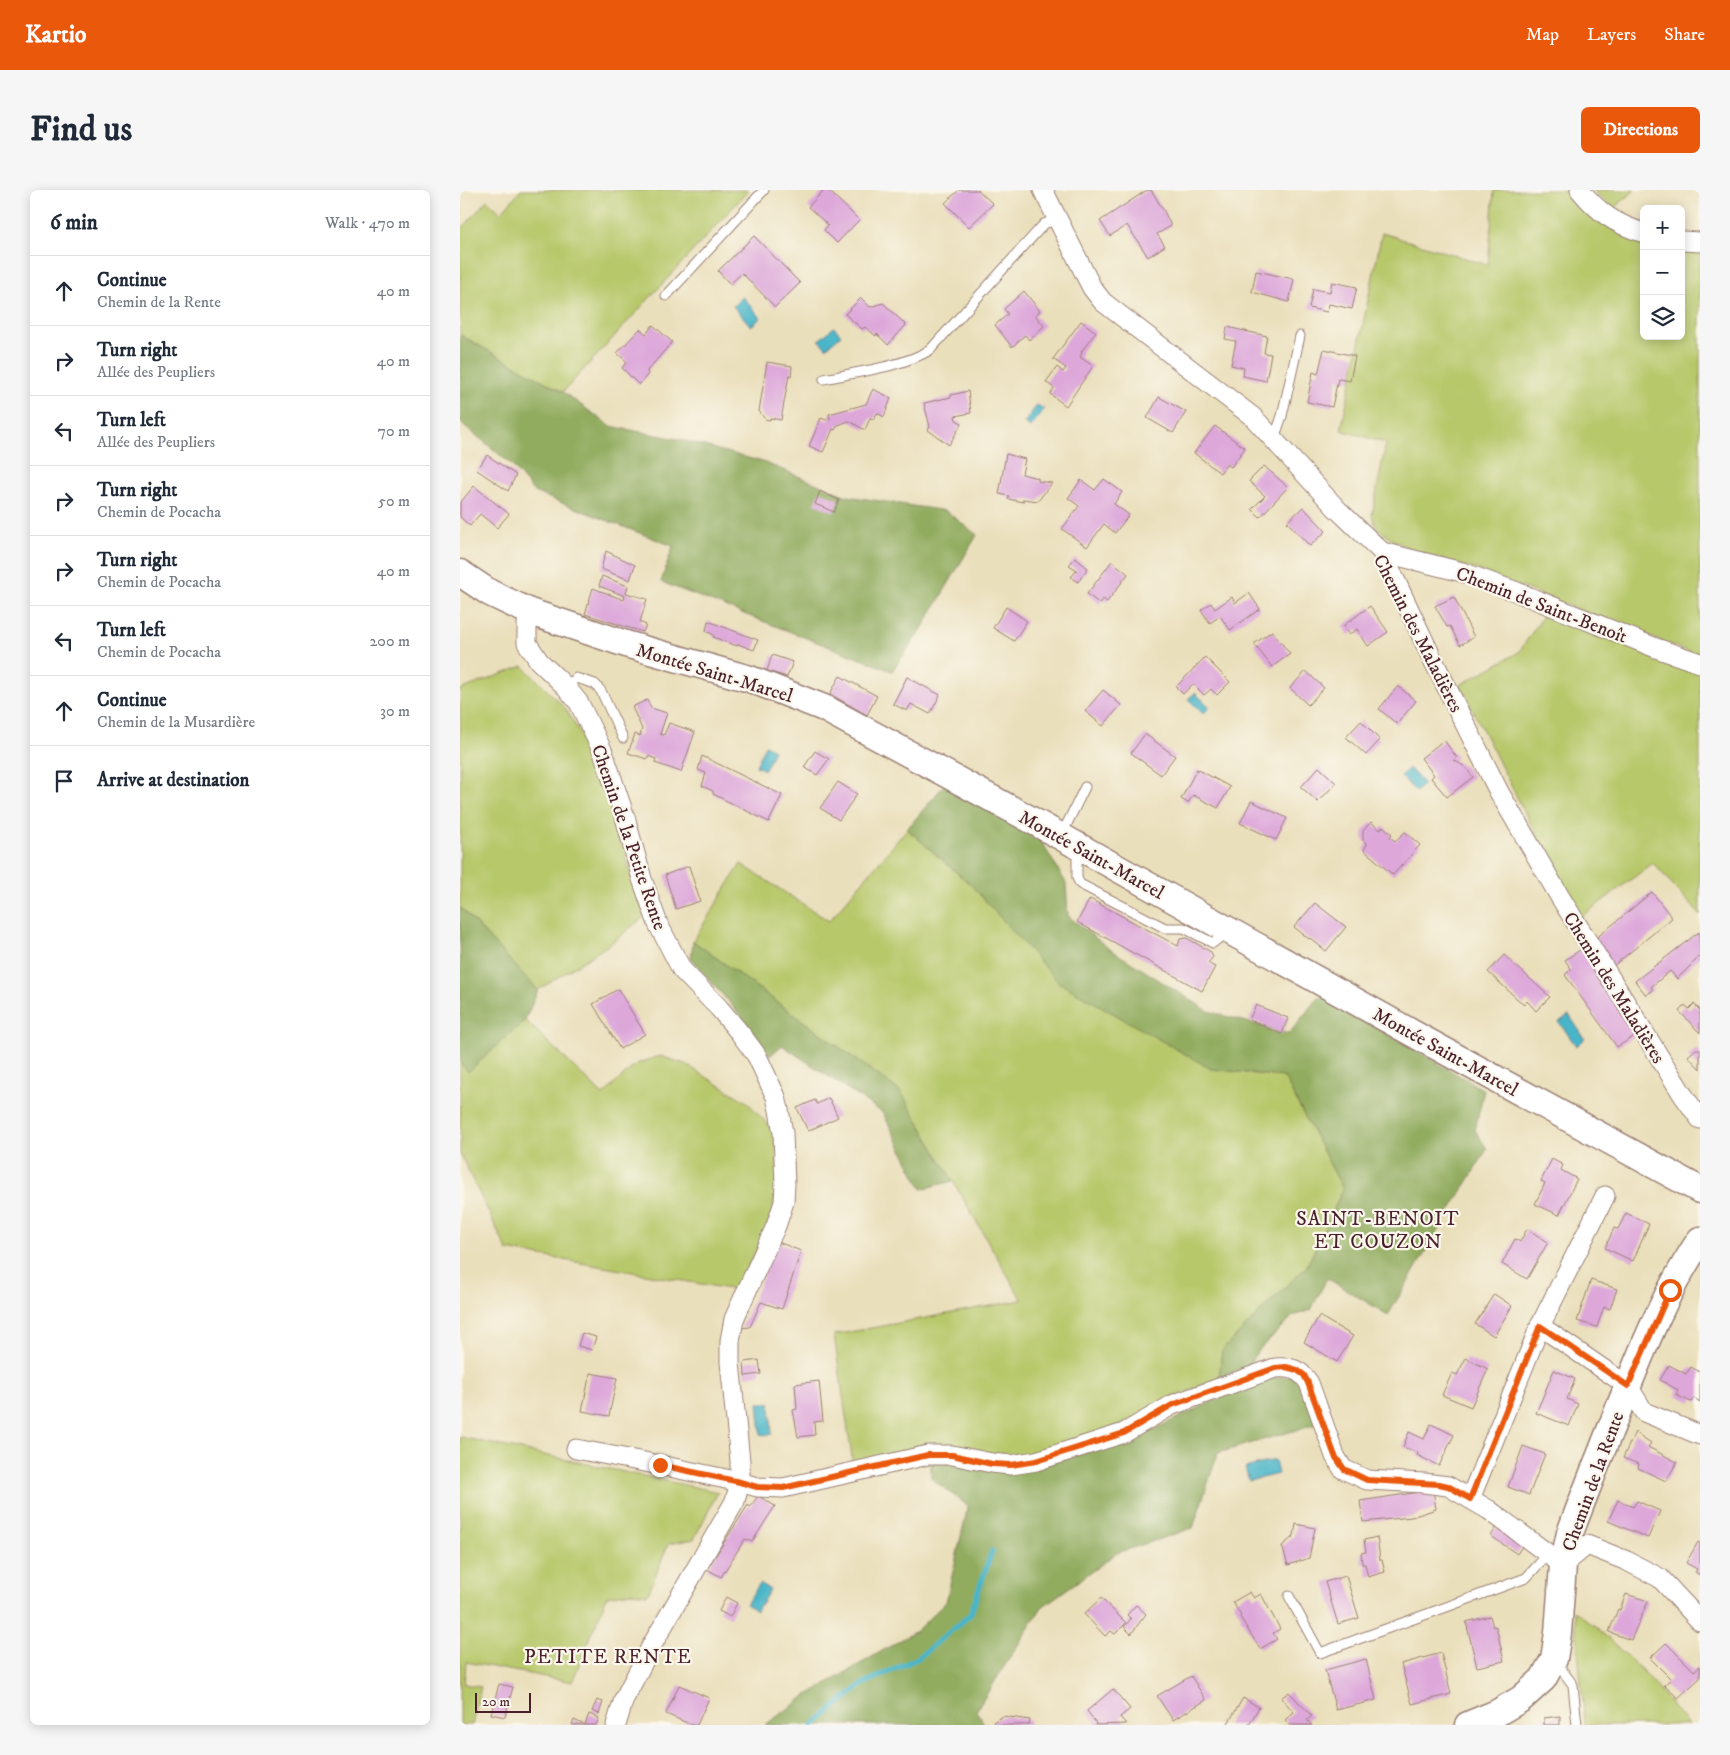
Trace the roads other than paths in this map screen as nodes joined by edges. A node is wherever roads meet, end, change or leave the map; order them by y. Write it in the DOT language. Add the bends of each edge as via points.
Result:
graph roads {
  1 [pos="764,190"];
  2 [pos="1043,190"];
  3 [pos="1580,190"];
  4 [pos="1057,219"];
  5 [pos="1640,232"];
  6 [pos="1685,241"];
  7 [pos="1700,242"];
  8 [pos="666,296"];
  9 [pos="1300,336"];
  10 [pos="824,379"];
  11 [pos="1274,440"];
  12 [pos="1382,552"];
  13 [pos="460,572"];
  14 [pos="530,612"];
  15 [pos="1700,663"];
  16 [pos="566,687"];
  17 [pos="623,738"];
  18 [pos="1085,787"];
  19 [pos="1068,841"];
  20 [pos="1700,1119"];
  21 [pos="1700,1190"];
  22 [pos="1605,1196"];
  23 [pos="1700,1240"];
  24 [pos="1540,1326"];
  25 [pos="1628,1386"];
  26 [pos="1700,1435"];
  27 [pos="576,1449"];
  28 [pos="740,1482"];
  29 [pos="1470,1499"];
  30 [pos="1556,1559"];
  31 [pos="1289,1596"];
  32 [pos="1700,1621"];
  33 [pos="1554,1660"];
  34 [pos="616,1725"];
  35 [pos="1468,1725"];
  36 [pos="1577,1725"];
  1 -- 8 [label="lane"];
  2 -- 4 [label="street, Chemin des Maladières"];
  3 -- 5 [label="street" via="1607,217"];
  4 -- 10 [label="lane" via="1044,224 930,350 904,361"];
  4 -- 11 [label="street, Chemin des Maladières" via="1092,288 1103,302 1253,417"];
  6 -- 7 [label="street"];
  9 -- 11 [label="lane"];
  11 -- 12 [label="street, Chemin des Maladières" via="1337,509"];
  12 -- 15 [label="street, Chemin de Saint-Benoît" via="1462,572"];
  12 -- 20 [label="street, Chemin des Maladières" via="1499,792 1560,897"];
  13 -- 14 [label="main road, Montée Saint-Marcel"];
  14 -- 16 [label="street, Chemin de la Petite Rente" via="527,644 539,661"];
  14 -- 19 [label="main road, Montée Saint-Marcel" via="629,645 750,679 824,708"];
  16 -- 17 [label="lane" via="576,678 595,684"];
  16 -- 28 [label="street, Chemin de la Petite Rente" via="579,703 603,752 658,924 682,970 719,1008 757,1056 779,1110 783,1133 784,1202 734,1319 730,1342"];
  18 -- 19 [label="lane"];
  19 -- 21 [label="main road, Montée Saint-Marcel"];
  22 -- 24 [label="street"];
  23 -- 25 [label="main road, Chemin de la Rente" via="1670,1290"];
  24 -- 25 [label="street"];
  24 -- 29 [label="street"];
  25 -- 26 [label="street" via="1644,1412"];
  25 -- 30 [label="main road, Chemin de la Rente" via="1570,1533"];
  27 -- 28 [label="street"];
  28 -- 29 [label="street" via="757,1487 783,1488 928,1455 952,1455 992,1464 1036,1461 1124,1433 1172,1405 1210,1390 1286,1367 1304,1375 1335,1456 1344,1469 1367,1480 1448,1486"];
  28 -- 34 [label="street, Chemin de la Petite Rente" via="735,1501 628,1691"];
  29 -- 30 [label="street"];
  30 -- 31 [label="lane" via="1526,1578 1320,1652"];
  30 -- 32 [label="street" via="1587,1545 1627,1561 1660,1578"];
  30 -- 33 [label="main road, Chemin de la Rente" via="1558,1633"];
  33 -- 35 [label="main road, Chemin de la Rente" via="1543,1679 1521,1699"];
  33 -- 36 [label="lane" via="1573,1685"];
}
